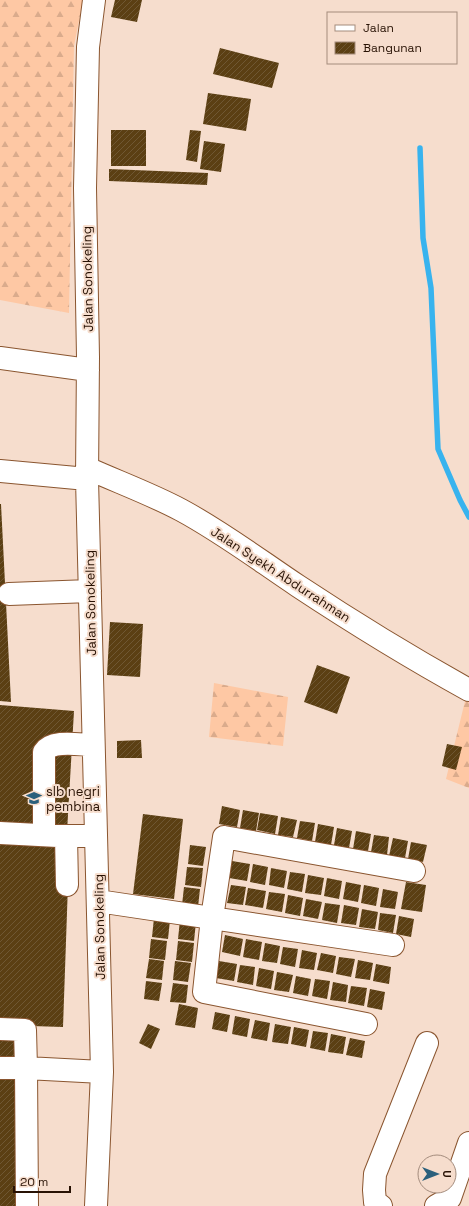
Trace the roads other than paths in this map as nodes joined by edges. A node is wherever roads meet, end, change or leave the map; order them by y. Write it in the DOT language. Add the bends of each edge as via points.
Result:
graph roads {
  1 [pos="94,0"];
  2 [pos="0,358"];
  3 [pos="88,370"];
  4 [pos="0,471"];
  5 [pos="87,474"];
  6 [pos="90,591"];
  7 [pos="9,594"];
  8 [pos="469,690"];
  9 [pos="93,745"];
  10 [pos="0,833"];
  11 [pos="44,835"];
  12 [pos="66,836"];
  13 [pos="96,836"];
  14 [pos="414,871"];
  15 [pos="67,884"];
  16 [pos="98,901"];
  17 [pos="212,918"];
  18 [pos="393,945"];
  19 [pos="366,1024"];
  20 [pos="0,1029"];
  21 [pos="428,1043"];
  22 [pos="0,1068"];
  23 [pos="26,1068"];
  24 [pos="102,1072"];
  25 [pos="469,1143"];
  26 [pos="27,1206"];
  27 [pos="96,1206"];
  28 [pos="381,1206"];
  29 [pos="436,1206"];
  1 -- 3 [label="street, Jalan Sonokeling" via="88,47 85,138"];
  2 -- 3 [label="street"];
  3 -- 5 [label="street, Jalan Sonokeling"];
  4 -- 5 [label="street, Jalan Syekh Abdurrahman"];
  5 -- 6 [label="street, Jalan Sonokeling"];
  5 -- 8 [label="street, Jalan Syekh Abdurrahman" via="181,510 357,624"];
  6 -- 7 [label="street"];
  6 -- 9 [label="street, Jalan Sonokeling"];
  9 -- 11 [label="street" via="57,744 48,747 44,752"];
  9 -- 13 [label="street, Jalan Sonokeling"];
  10 -- 11 [label="street"];
  11 -- 12 [label="street"];
  12 -- 13 [label="street"];
  12 -- 15 [label="street"];
  13 -- 16 [label="street, Jalan Sonokeling"];
  14 -- 17 [label="street" via="224,837"];
  16 -- 17 [label="street"];
  16 -- 24 [label="street, Jalan Sonokeling"];
  17 -- 18 [label="street"];
  17 -- 19 [label="street" via="204,992"];
  20 -- 23 [label="street" via="25,1030"];
  21 -- 28 [label="street" via="375,1174 375,1202"];
  22 -- 23 [label="street"];
  23 -- 24 [label="street"];
  23 -- 26 [label="street"];
  24 -- 27 [label="street, Jalan Sonokeling"];
  25 -- 29 [label="street" via="450,1198"];
}
